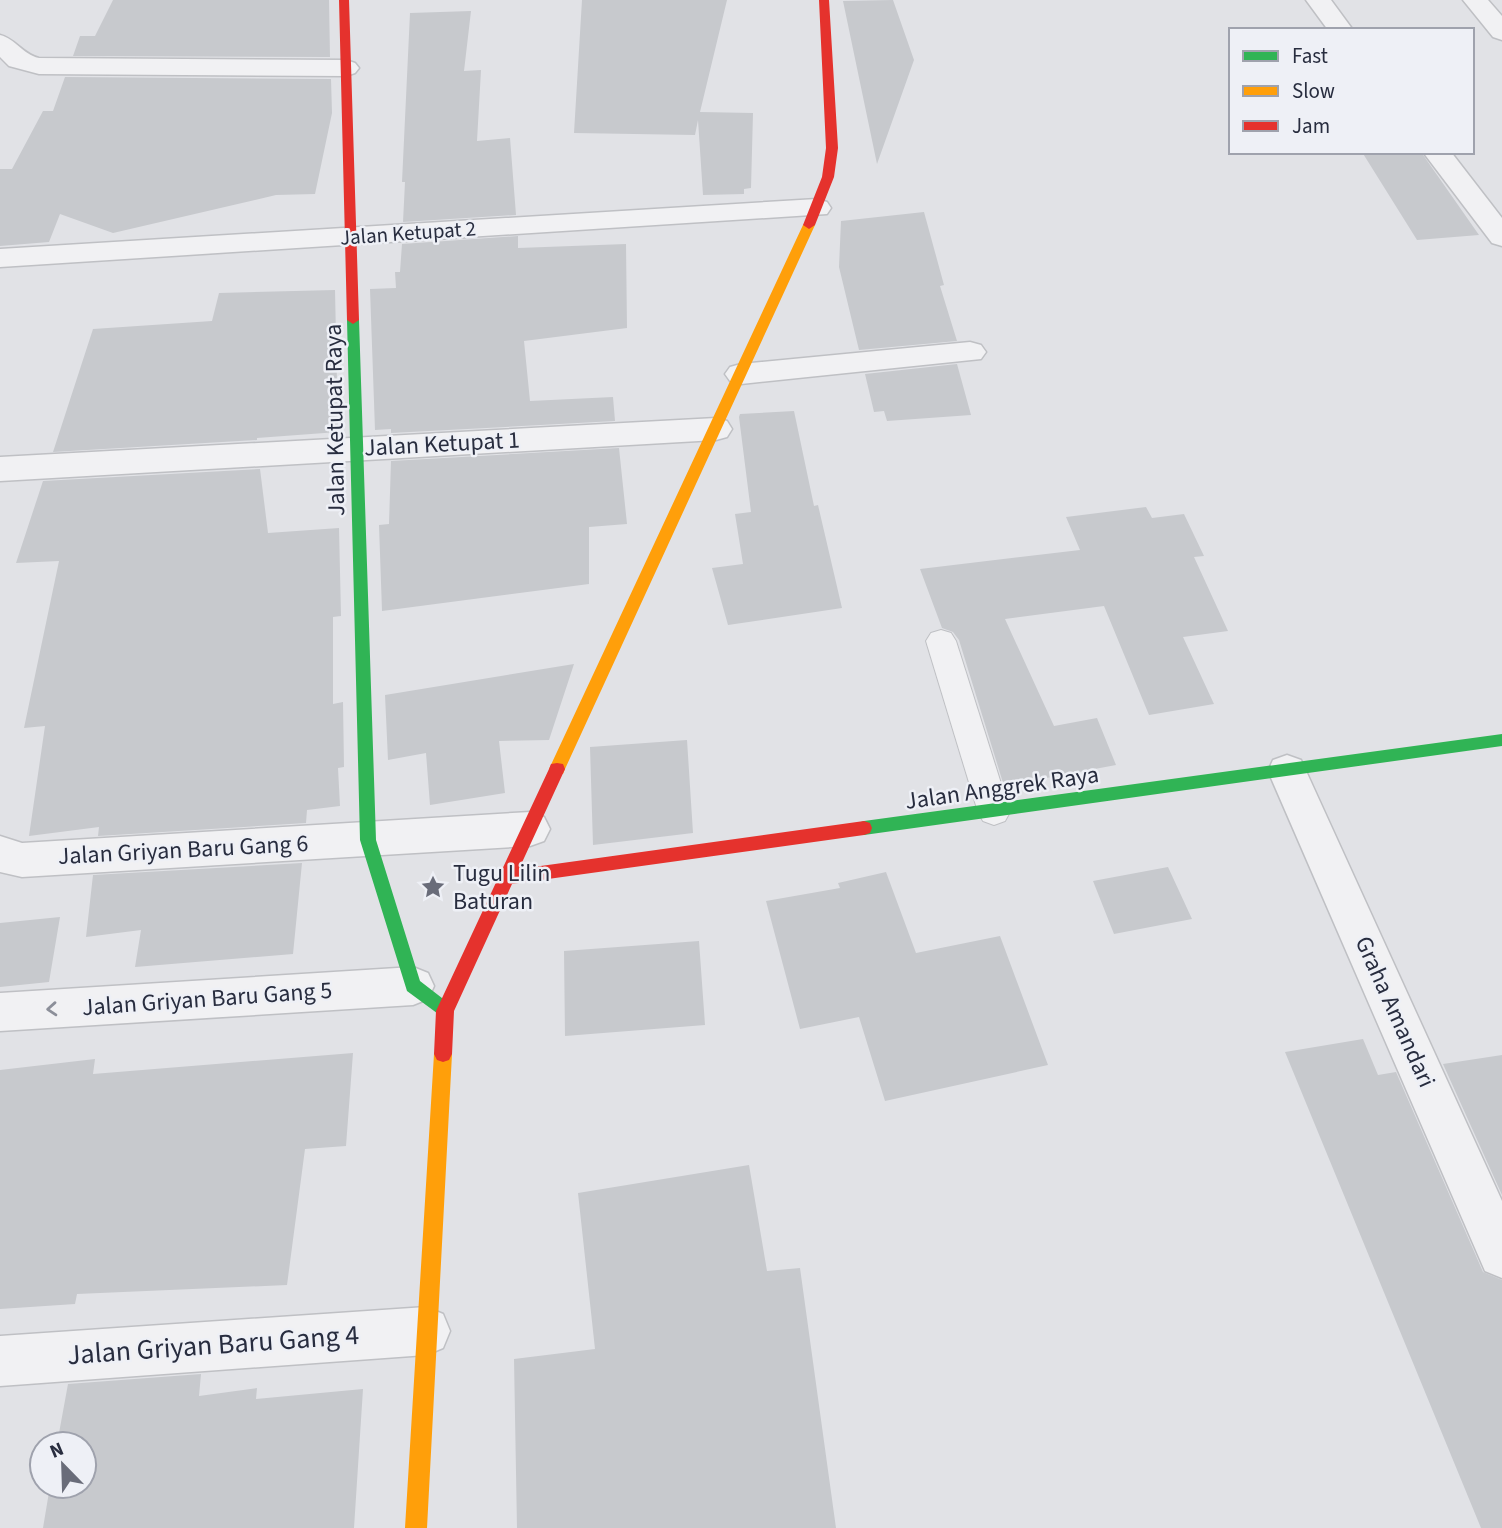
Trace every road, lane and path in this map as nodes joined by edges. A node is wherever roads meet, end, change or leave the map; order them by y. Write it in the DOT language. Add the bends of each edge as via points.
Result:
graph roads {
  1 [pos="344,0"];
  2 [pos="824,0"];
  3 [pos="1318,0"];
  4 [pos="1475,0"];
  5 [pos="1339,28"];
  6 [pos="1502,32"];
  7 [pos="0,43"];
  8 [pos="346,68"];
  9 [pos="1439,154"];
  10 [pos="817,208"];
  11 [pos="353,236"];
  12 [pos="1502,237"];
  13 [pos="0,258"];
  14 [pos="970,352"];
  15 [pos="741,374"];
  16 [pos="716,429"];
  17 [pos="358,449"];
  18 [pos="0,469"];
  19 [pos="941,641"];
  20 [pos="1502,740"];
  21 [pos="1287,771"];
  22 [pos="994,812"];
  23 [pos="530,829"];
  24 [pos="368,840"];
  25 [pos="0,853"];
  26 [pos="507,878"];
  27 [pos="429,999"];
  28 [pos="0,1013"];
  29 [pos="1502,1254"];
  30 [pos="426,1331"];
  31 [pos="0,1361"];
  32 [pos="416,1528"];
  1 -- 8 [label="street, Jalan Ketupat Raya"];
  2 -- 10 [label="street" via="832,148"];
  3 -- 5 [label="street"];
  4 -- 6 [label="street"];
  7 -- 8 [label="street" via="18,61 39,66"];
  8 -- 11 [label="street, Jalan Ketupat Raya"];
  9 -- 12 [label="street"];
  10 -- 11 [label="street, Jalan Ketupat 2"];
  10 -- 15 [label="street"];
  11 -- 13 [label="street, Jalan Ketupat 2"];
  11 -- 17 [label="street, Jalan Ketupat Raya"];
  14 -- 15 [label="street"];
  15 -- 16 [label="street"];
  16 -- 17 [label="street, Jalan Ketupat 1"];
  16 -- 23 [label="street"];
  17 -- 18 [label="street, Jalan Ketupat 1"];
  17 -- 24 [label="street, Jalan Ketupat Raya"];
  19 -- 22 [label="lane"];
  20 -- 21 [label="street, Jalan Anggrek Raya"];
  21 -- 22 [label="street, Jalan Anggrek Raya"];
  21 -- 29 [label="street, Graha Amandari"];
  22 -- 26 [label="street, Jalan Anggrek Raya"];
  23 -- 24 [label="street, Jalan Griyan Baru Gang 6"];
  23 -- 26 [label="street"];
  24 -- 25 [label="street, Jalan Griyan Baru Gang 6" via="22,860"];
  24 -- 27 [label="street, Jalan Ketupat Raya"];
  26 -- 27 [label="street"];
  27 -- 28 [label="street, Jalan Griyan Baru Gang 5, one-way"];
  27 -- 30 [label="street"];
  30 -- 31 [label="street, Jalan Griyan Baru Gang 4"];
  30 -- 32 [label="street"];
}
